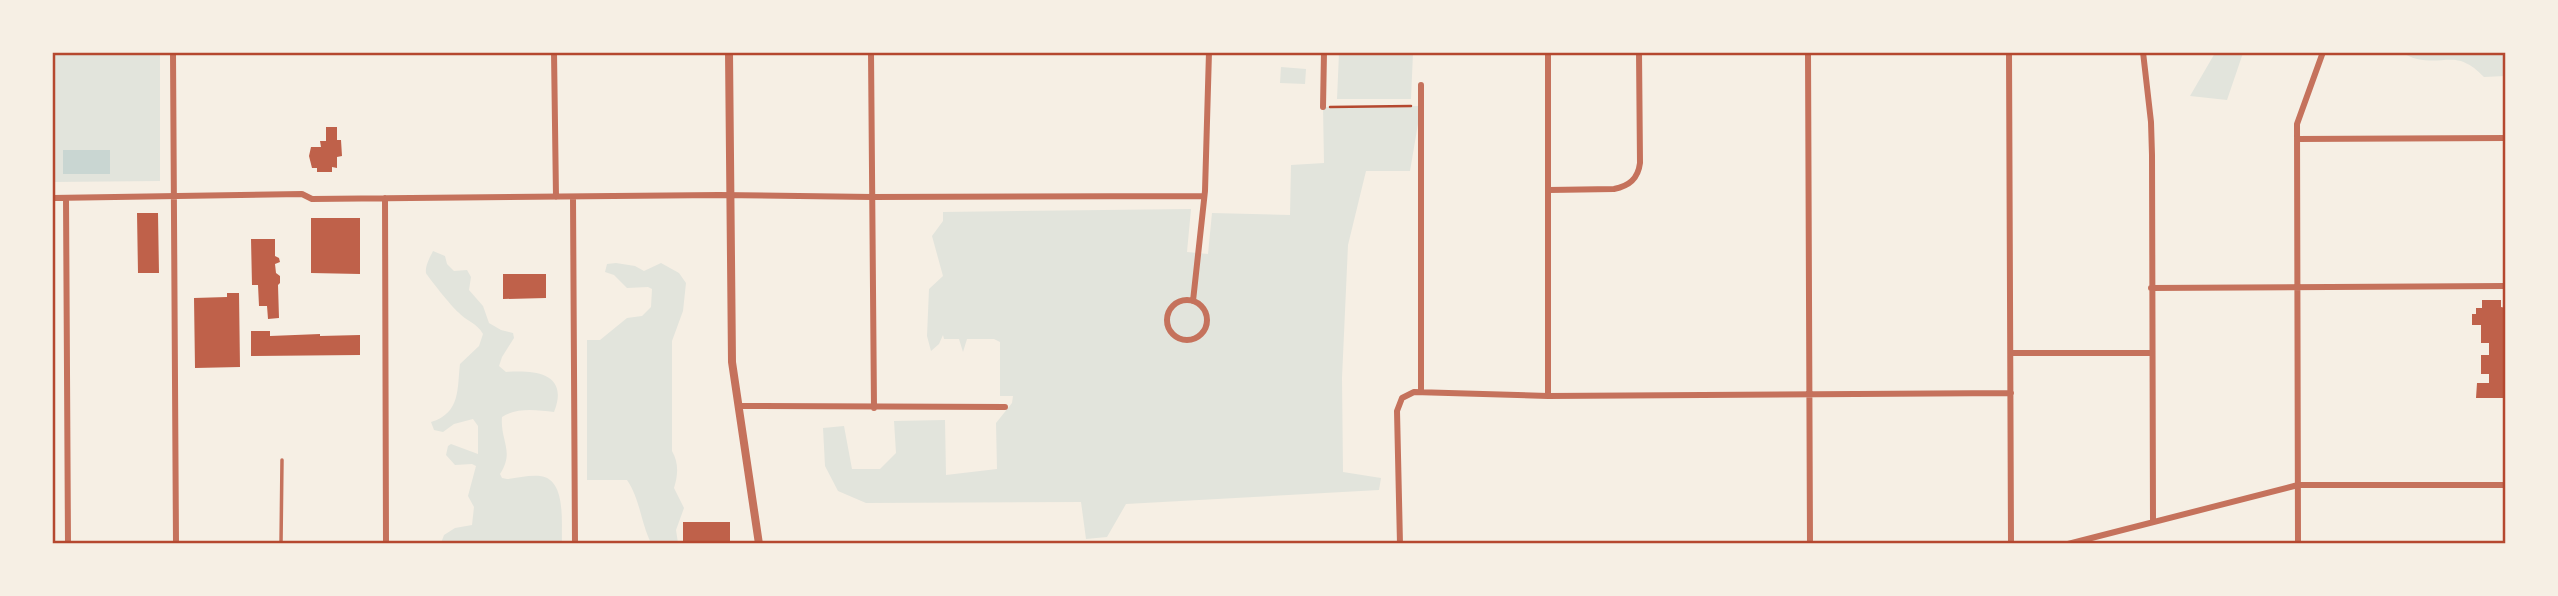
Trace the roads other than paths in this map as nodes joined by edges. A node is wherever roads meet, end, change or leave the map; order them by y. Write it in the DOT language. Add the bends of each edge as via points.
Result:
graph roads {
  1 [pos="173,52"];
  2 [pos="554,52"];
  3 [pos="729,52"];
  4 [pos="871,52"];
  5 [pos="1209,52"];
  6 [pos="1324,52"];
  7 [pos="1548,52"];
  8 [pos="1639,52"];
  9 [pos="1808,52"];
  10 [pos="2009,52"];
  11 [pos="2143,52"];
  12 [pos="2323,52"];
  13 [pos="1421,85"];
  14 [pos="1323,107"];
  15 [pos="2505,138"];
  16 [pos="2297,139"];
  17 [pos="1549,190"];
  18 [pos="729,195"];
  19 [pos="1204,196"];
  20 [pos="173,197"];
  21 [pos="556,197"];
  22 [pos="573,197"];
  23 [pos="872,197"];
  24 [pos="52,198"];
  25 [pos="66,198"];
  26 [pos="386,198"];
  27 [pos="2298,286"];
  28 [pos="2505,286"];
  29 [pos="2151,288"];
  30 [pos="1193,301"];
  31 [pos="2011,353"];
  32 [pos="2152,353"];
  33 [pos="1421,392"];
  34 [pos="2011,393"];
  35 [pos="1809,394"];
  36 [pos="1548,396"];
  37 [pos="738,406"];
  38 [pos="1005,407"];
  39 [pos="874,408"];
  40 [pos="282,460"];
  41 [pos="2298,485"];
  42 [pos="2505,485"];
  43 [pos="2153,522"];
  44 [pos="68,544"];
  45 [pos="176,544"];
  46 [pos="281,544"];
  47 [pos="386,544"];
  48 [pos="575,544"];
  49 [pos="759,544"];
  50 [pos="1400,544"];
  51 [pos="1810,544"];
  52 [pos="2011,544"];
  53 [pos="2068,544"];
  54 [pos="2298,544"];
  1 -- 20 [label="street"];
  2 -- 21 [label="street"];
  3 -- 18 [label="street"];
  4 -- 23 [label="street"];
  5 -- 19 [label="street"];
  6 -- 14 [label="street"];
  7 -- 17 [label="street"];
  8 -- 17 [label="street" via="1640,163 1635,179 1614,189"];
  9 -- 35 [label="street"];
  10 -- 31 [label="street"];
  11 -- 29 [label="street" via="2151,122"];
  12 -- 16 [label="street" via="2297,124"];
  13 -- 33 [label="street"];
  15 -- 16 [label="street"];
  16 -- 27 [label="street"];
  17 -- 36 [label="street"];
  18 -- 22 [label="street"];
  18 -- 23 [label="street"];
  18 -- 37 [label="street" via="732,362"];
  19 -- 23 [label="street"];
  19 -- 30 [label="street"];
  20 -- 25 [label="street"];
  20 -- 26 [label="street" via="302,194 312,199"];
  20 -- 45 [label="street"];
  21 -- 22 [label="street"];
  21 -- 26 [label="street"];
  22 -- 48 [label="street"];
  23 -- 39 [label="street"];
  24 -- 25 [label="street"];
  25 -- 44 [label="street"];
  26 -- 47 [label="street"];
  27 -- 28 [label="street"];
  27 -- 29 [label="street"];
  27 -- 41 [label="street"];
  29 -- 32 [label="street"];
  30 -- 30 [label="street" via="1174,304 1169,311 1169,330 1182,340 1194,339 1206,325 1206,314"];
  31 -- 32 [label="street"];
  31 -- 34 [label="street"];
  32 -- 43 [label="street"];
  33 -- 36 [label="street"];
  33 -- 50 [label="street" via="1408,394 1397,411"];
  34 -- 35 [label="street"];
  34 -- 52 [label="street"];
  35 -- 36 [label="street"];
  35 -- 51 [label="street"];
  37 -- 39 [label="street"];
  37 -- 49 [label="street"];
  38 -- 39 [label="street"];
  40 -- 46 [label="lane"];
  41 -- 42 [label="street"];
  41 -- 43 [label="street"];
  41 -- 54 [label="street"];
  43 -- 53 [label="street"];
}
